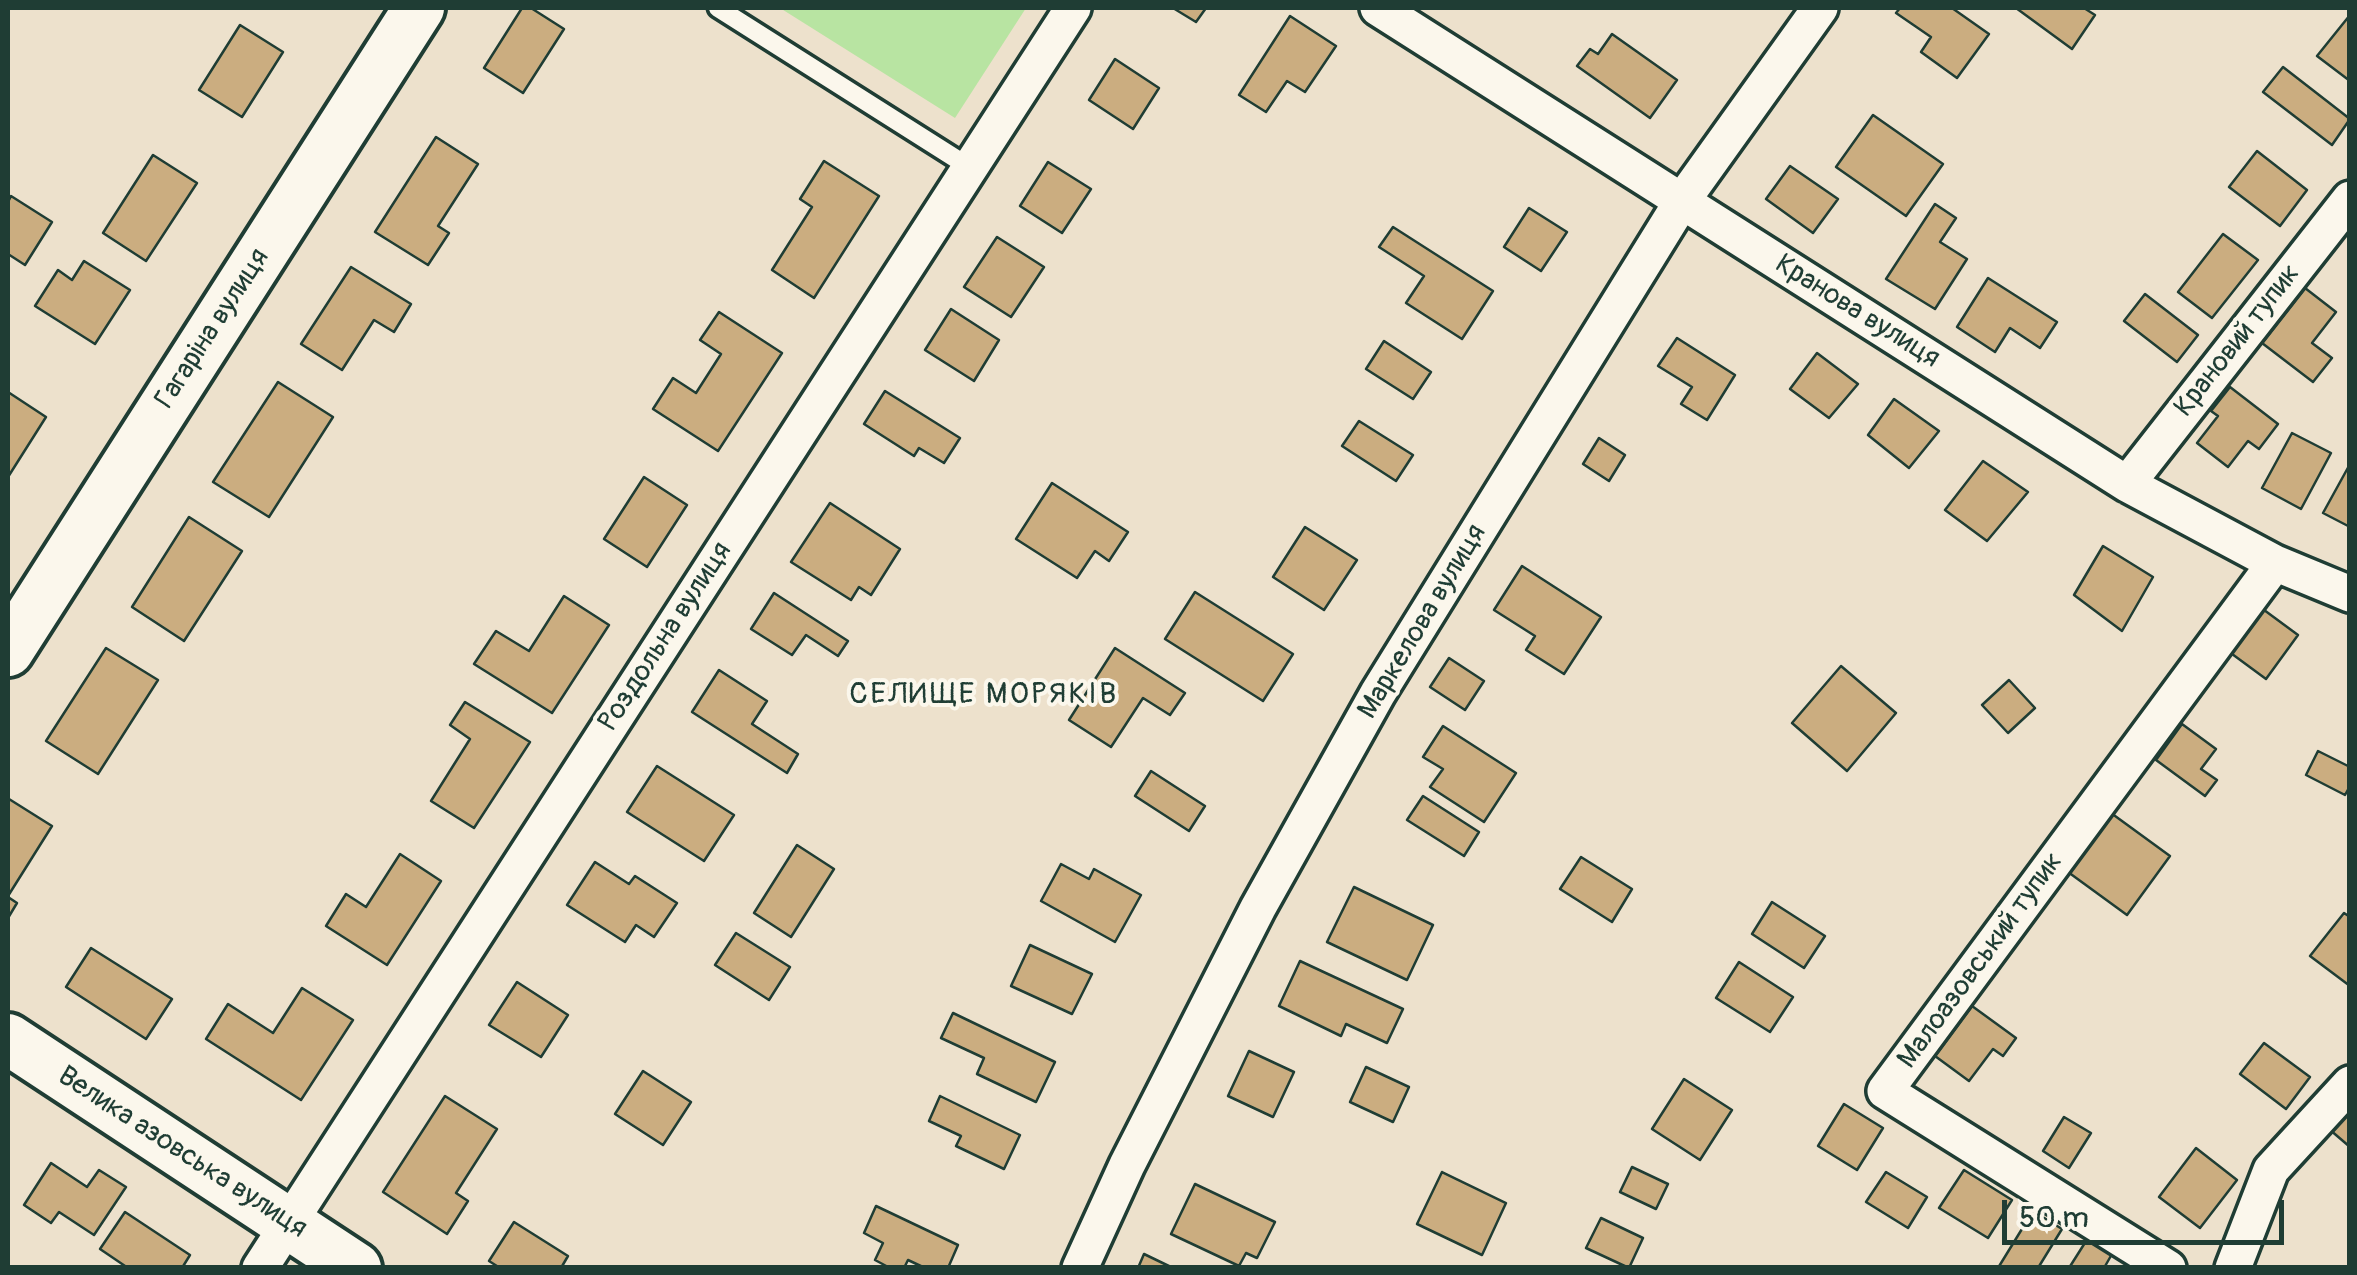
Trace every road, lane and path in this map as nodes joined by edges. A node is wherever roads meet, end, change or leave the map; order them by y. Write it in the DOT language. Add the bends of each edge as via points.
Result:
graph roads {
  1 [pos="419,8"];
  2 [pos="718,8"];
  3 [pos="1072,8"];
  4 [pos="1378,8"];
  5 [pos="1820,8"];
  6 [pos="969,167"];
  7 [pos="2350,199"];
  8 [pos="1682,201"];
  9 [pos="2127,484"];
  10 [pos="2275,563"];
  11 [pos="2350,594"];
  12 [pos="8,651"];
  13 [pos="8,1040"];
  14 [pos="2350,1084"];
  15 [pos="288,1223"];
  16 [pos="260,1268"];
  17 [pos="356,1268"];
  18 [pos="1080,1268"];
  19 [pos="2168,1268"];
  20 [pos="2233,1268"];
  1 -- 12 [label="street, Гагаріна вулиця"];
  2 -- 6 [label="lane"];
  3 -- 6 [label="street, Роздольна вулиця"];
  4 -- 8 [label="street, Кранова вулиця"];
  5 -- 8 [label="street, Маркелова вулиця"];
  6 -- 15 [label="street, Роздольна вулиця"];
  7 -- 9 [label="street, Крановий тупик"];
  8 -- 9 [label="street, Кранова вулиця"];
  8 -- 18 [label="street, Маркелова вулиця" via="1378,694 1258,908"];
  9 -- 10 [label="street, Кранова вулиця"];
  10 -- 11 [label="street, Кранова вулиця"];
  10 -- 19 [label="street, Малоазовський тупик" via="1885,1090"];
  13 -- 15 [label="street, Велика азовська вулиця"];
  14 -- 20 [label="street" via="2270,1170"];
  15 -- 16 [label="street, Роздольна вулиця"];
  15 -- 17 [label="street, Велика азовська вулиця"];
}
